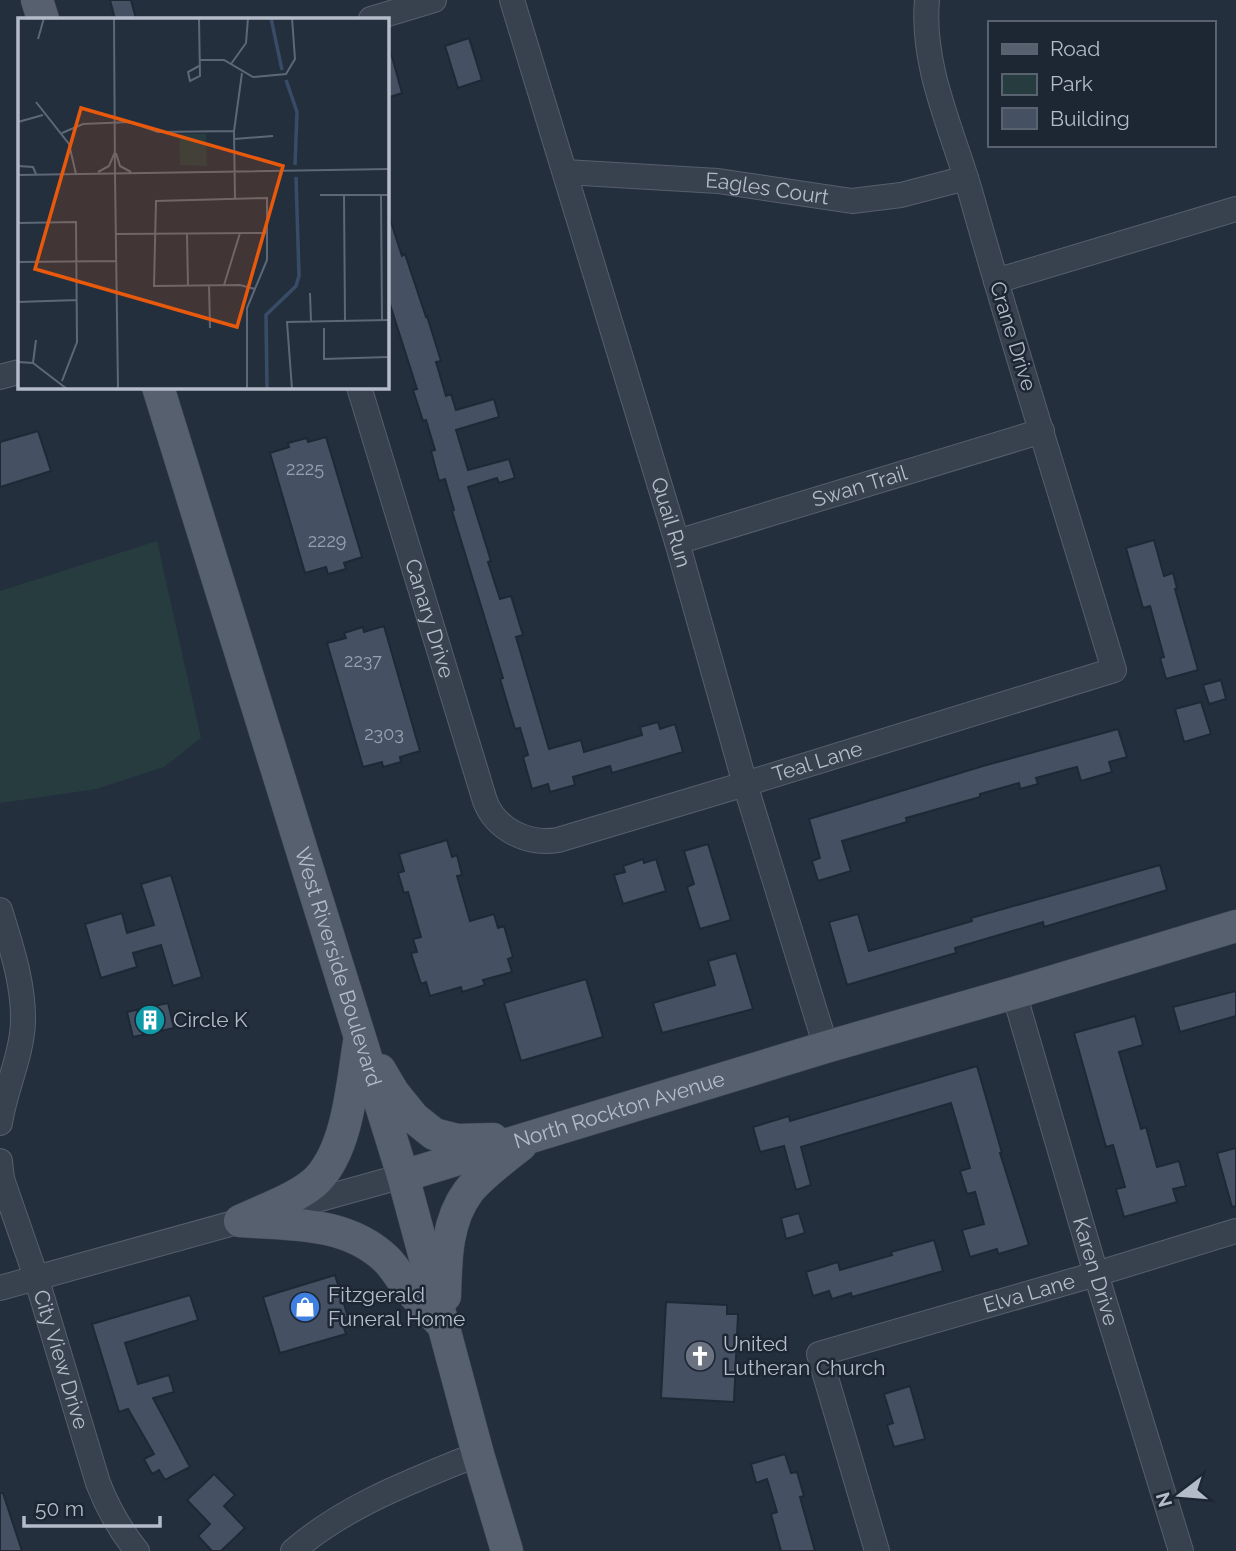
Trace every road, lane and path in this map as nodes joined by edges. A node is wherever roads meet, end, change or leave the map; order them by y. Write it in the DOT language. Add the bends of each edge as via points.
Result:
graph roads {
  1 [pos="37,0"];
  2 [pos="434,0"];
  3 [pos="512,0"];
  4 [pos="927,0"];
  5 [pos="43,18"];
  6 [pos="374,18"];
  7 [pos="565,172"];
  8 [pos="967,178"];
  9 [pos="1236,209"];
  10 [pos="996,281"];
  11 [pos="18,372"];
  12 [pos="0,377"];
  13 [pos="158,388"];
  14 [pos="359,388"];
  15 [pos="1042,431"];
  16 [pos="677,542"];
  17 [pos="1114,670"];
  18 [pos="745,784"];
  19 [pos="518,835"];
  20 [pos="0,910"];
  21 [pos="1236,926"];
  22 [pos="1014,993"];
  23 [pos="360,1037"];
  24 [pos="826,1047"];
  25 [pos="0,1123"];
  26 [pos="529,1137"];
  27 [pos="0,1161"];
  28 [pos="403,1176"];
  29 [pos="240,1220"];
  30 [pos="1236,1231"];
  31 [pos="1096,1274"];
  32 [pos="36,1277"];
  33 [pos="0,1288"];
  34 [pos="443,1325"];
  35 [pos="478,1454"];
  36 [pos="137,1551"];
  37 [pos="293,1551"];
  38 [pos="507,1551"];
  39 [pos="877,1551"];
  40 [pos="1181,1551"];
  1 -- 5 [label="main road"];
  2 -- 6 [label="street"];
  3 -- 7 [label="street, Quail Run"];
  4 -- 8 [label="street, Crane Drive" via="931,66"];
  7 -- 8 [label="street, Eagles Court" via="718,181 852,201 901,195"];
  7 -- 16 [label="street, Quail Run"];
  8 -- 10 [label="street, Crane Drive"];
  9 -- 10 [label="street"];
  10 -- 15 [label="street, Crane Drive"];
  11 -- 12 [label="street"];
  13 -- 23 [label="main road, West Riverside Boulevard"];
  14 -- 19 [label="street, Canary Drive" via="485,801 499,824"];
  15 -- 16 [label="street, Swan Trail"];
  15 -- 17 [label="street, Crane Drive"];
  16 -- 18 [label="street, Quail Run"];
  17 -- 18 [label="street, Teal Lane"];
  18 -- 19 [label="street, Teal Lane" via="558,840"];
  18 -- 24 [label="street, Quail Run"];
  20 -- 25 [label="street" via="14,957 23,1023"];
  21 -- 22 [label="main road, North Rockton Avenue"];
  22 -- 24 [label="main road, North Rockton Avenue"];
  22 -- 31 [label="street, Karen Drive"];
  23 -- 26 [label="main road" via="393,1092 434,1134 457,1140"];
  23 -- 28 [label="main road, West Riverside Boulevard"];
  23 -- 29 [label="main road" via="343,1134 332,1159 303,1191"];
  24 -- 26 [label="main road, North Rockton Avenue"];
  26 -- 28 [label="main road, North Rockton Avenue"];
  26 -- 34 [label="main road" via="469,1191 454,1218 447,1247"];
  27 -- 32 [label="street, City View Drive"];
  28 -- 29 [label="street, North Rockton Avenue"];
  28 -- 34 [label="main road, West Riverside Boulevard"];
  29 -- 32 [label="street, North Rockton Avenue"];
  29 -- 34 [label="main road" via="327,1228 351,1236 389,1261"];
  30 -- 31 [label="street, Elva Lane"];
  31 -- 39 [label="street, Elva Lane" via="819,1354"];
  31 -- 40 [label="street, Karen Drive"];
  32 -- 33 [label="street, North Rockton Avenue"];
  32 -- 36 [label="street, City View Drive" via="98,1483 122,1533"];
  34 -- 35 [label="main road, West Riverside Boulevard"];
  35 -- 37 [label="street" via="346,1512"];
  35 -- 38 [label="main road, West Riverside Boulevard"];
}
